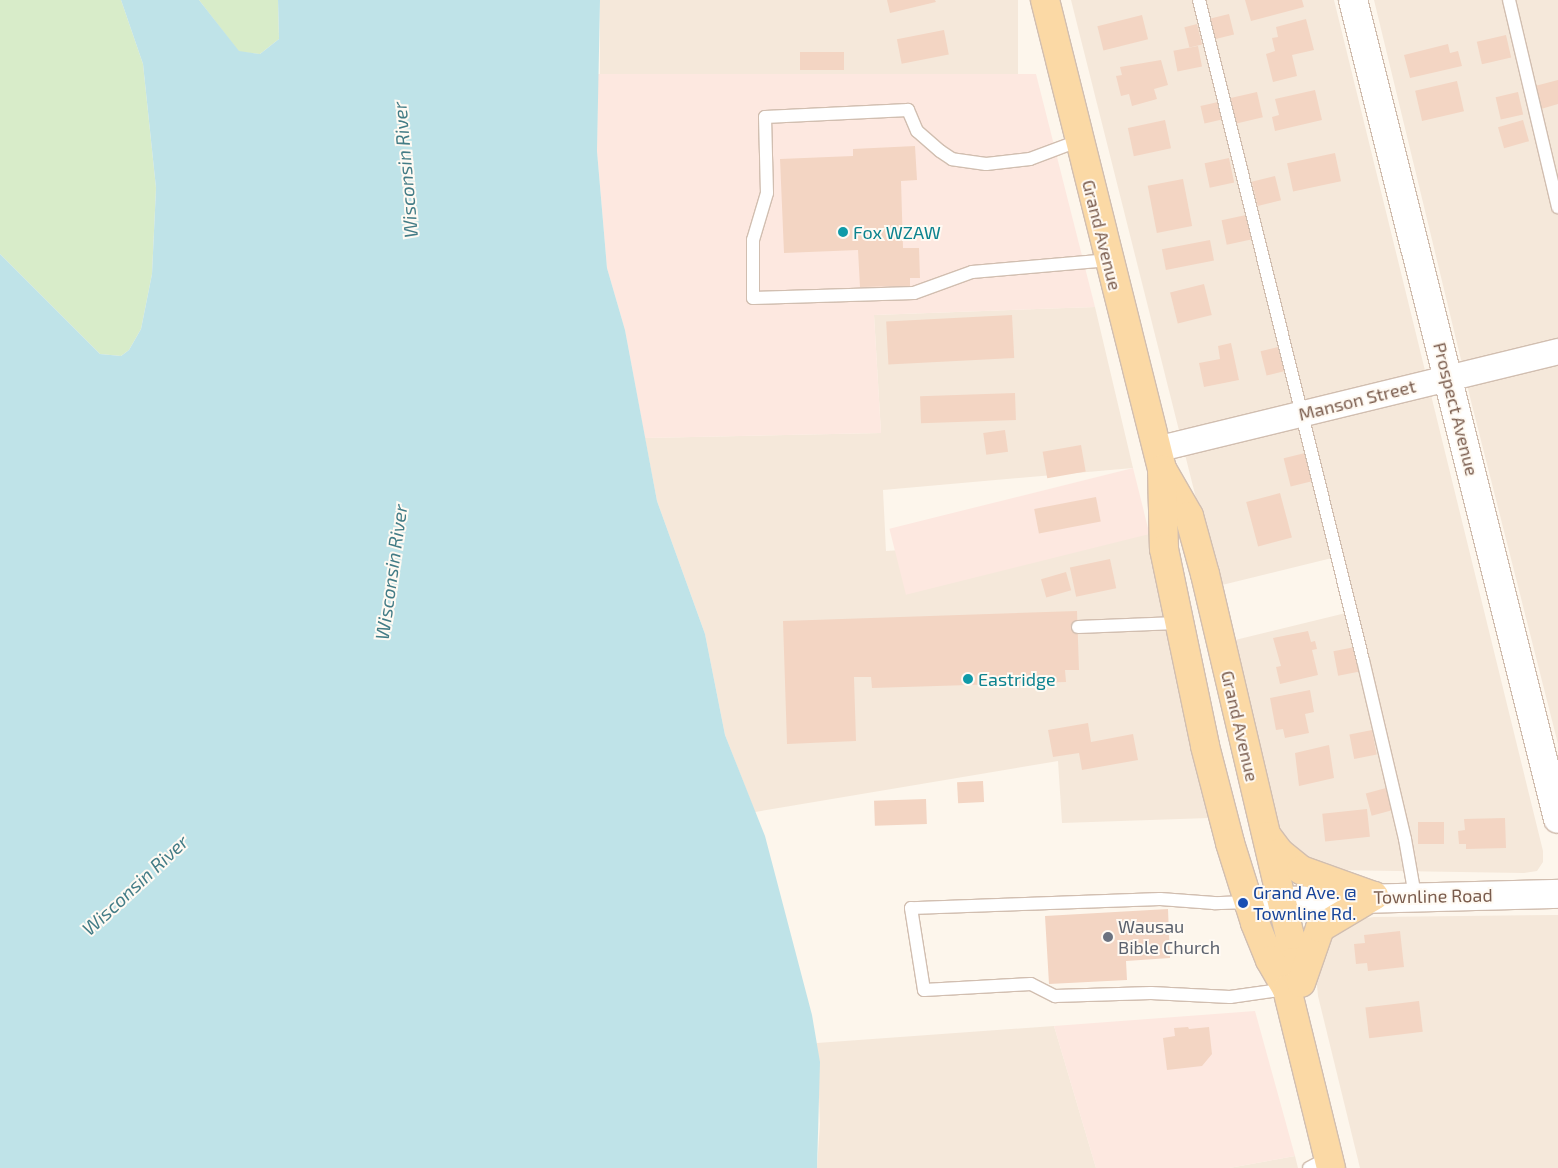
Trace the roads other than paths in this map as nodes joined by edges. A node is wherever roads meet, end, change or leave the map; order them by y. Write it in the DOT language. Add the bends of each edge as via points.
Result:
graph roads {
  1 [pos="1045,0"];
  2 [pos="1199,0"];
  3 [pos="1353,0"];
  4 [pos="1509,0"];
  5 [pos="1078,141"];
  6 [pos="1558,207"];
  7 [pos="1109,260"];
  8 [pos="1558,351"];
  9 [pos="1448,378"];
  10 [pos="1301,414"];
  11 [pos="1159,459"];
  12 [pos="1177,624"];
  13 [pos="1078,627"];
  14 [pos="1558,819"];
  15 [pos="1265,832"];
  16 [pos="1558,894"];
  17 [pos="1374,896"];
  18 [pos="1415,896"];
  19 [pos="1282,900"];
  20 [pos="1248,902"];
  21 [pos="1290,1000"];
  22 [pos="1323,1165"];
  1 -- 5 [label="main road, Grand Avenue"];
  2 -- 10 [label="lane"];
  3 -- 9 [label="street, Prospect Avenue"];
  4 -- 6 [label="lane"];
  5 -- 7 [label="main road, Grand Avenue"];
  5 -- 7 [label="lane" via="1030,159 986,164 952,159 940,151 917,131 908,110 765,117 767,193 753,240 753,298 914,293 972,272"];
  7 -- 11 [label="main road, Grand Avenue"];
  8 -- 9 [label="street, Manson Street"];
  9 -- 10 [label="street, Manson Street"];
  9 -- 14 [label="street, Prospect Avenue"];
  10 -- 11 [label="street, Manson Street"];
  10 -- 18 [label="lane" via="1404,831"];
  11 -- 12 [label="main road, Grand Avenue" via="1161,524"];
  11 -- 15 [label="main road, Grand Avenue" via="1192,525"];
  12 -- 13 [label="lane"];
  12 -- 20 [label="main road, Grand Avenue" via="1219,802"];
  15 -- 17 [label="main road" via="1280,853 1302,870"];
  15 -- 19 [label="main road, Grand Avenue"];
  16 -- 18 [label="street, Townline Road"];
  17 -- 18 [label="street, Townline Road"];
  17 -- 19 [label="street, Townline Road"];
  17 -- 21 [label="main road" via="1320,928"];
  19 -- 20 [label="street, Townline Road"];
  19 -- 21 [label="main road, Grand Avenue" via="1293,951"];
  20 -- 21 [label="main road, Grand Avenue" via="1270,960"];
  20 -- 21 [label="lane" via="912,908 924,990 1031,984 1055,996 1151,993"];
  21 -- 22 [label="main road, Grand Avenue"];
}
